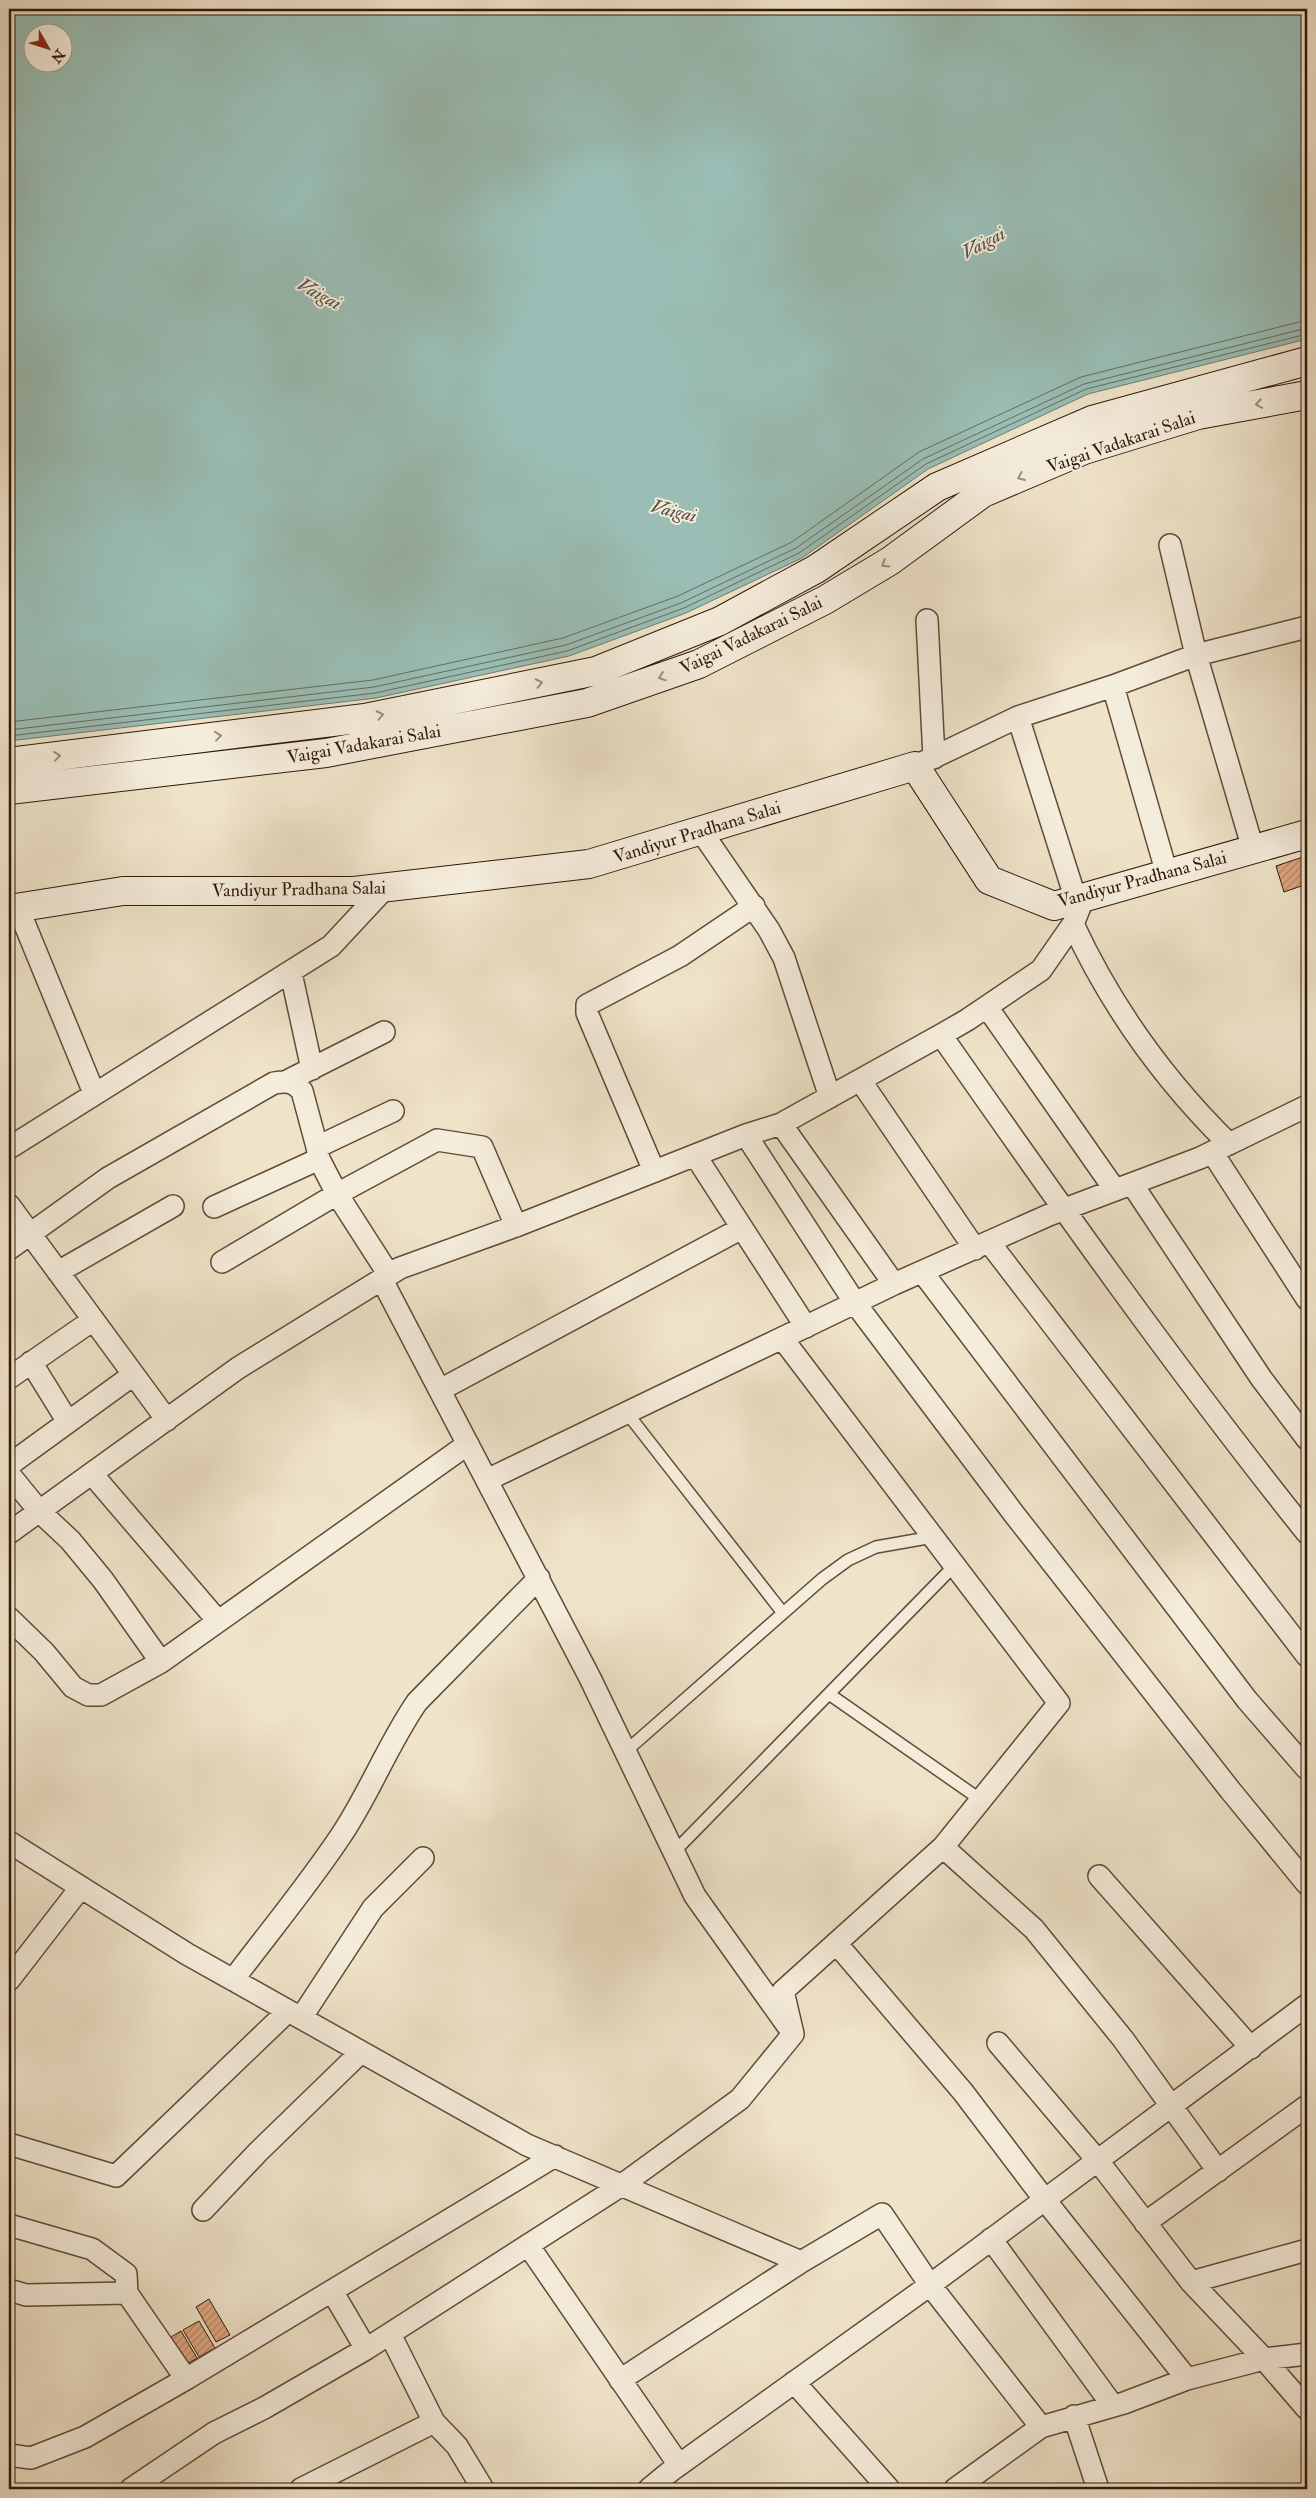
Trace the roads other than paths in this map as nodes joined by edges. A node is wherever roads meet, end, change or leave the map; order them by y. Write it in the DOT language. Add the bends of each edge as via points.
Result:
graph roads {
  1 [pos="1307,361"];
  2 [pos="1307,395"];
  3 [pos="1170,545"];
  4 [pos="927,620"];
  5 [pos="1307,627"];
  6 [pos="1196,655"];
  7 [pos="1113,686"];
  8 [pos="1018,717"];
  9 [pos="9,762"];
  10 [pos="925,762"];
  11 [pos="9,790"];
  12 [pos="701,831"];
  13 [pos="1306,837"];
  14 [pos="1253,850"];
  15 [pos="1167,874"];
  16 [pos="386,887"];
  17 [pos="754,906"];
  18 [pos="1078,907"];
  19 [pos="13,909"];
  20 [pos="291,973"];
  21 [pos="987,1007"];
  22 [pos="384,1032"];
  23 [pos="941,1035"];
  24 [pos="312,1069"];
  25 [pos="860,1080"];
  26 [pos="286,1081"];
  27 [pos="94,1093"];
  28 [pos="830,1096"];
  29 [pos="1307,1106"];
  30 [pos="393,1111"];
  31 [pos="781,1124"];
  32 [pos="746,1135"];
  33 [pos="9,1148"];
  34 [pos="1220,1148"];
  35 [pos="318,1153"];
  36 [pos="695,1155"];
  37 [pos="654,1171"];
  38 [pos="1123,1187"];
  39 [pos="337,1194"];
  40 [pos="9,1205"];
  41 [pos="172,1206"];
  42 [pos="214,1207"];
  43 [pos="1063,1210"];
  44 [pos="516,1226"];
  45 [pos="742,1228"];
  46 [pos="29,1233"];
  47 [pos="982,1246"];
  48 [pos="9,1249"];
  49 [pos="222,1262"];
  50 [pos="58,1272"];
  51 [pos="923,1273"];
  52 [pos="386,1278"];
  53 [pos="894,1284"];
  54 [pos="1307,1299"];
  55 [pos="855,1304"];
  56 [pos="93,1320"];
  57 [pos="806,1327"];
  58 [pos="782,1338"];
  59 [pos="31,1362"];
  60 [pos="133,1375"];
  61 [pos="9,1378"];
  62 [pos="440,1390"];
  63 [pos="627,1412"];
  64 [pos="167,1420"];
  65 [pos="68,1422"];
  66 [pos="1307,1439"];
  67 [pos="468,1444"];
  68 [pos="9,1465"];
  69 [pos="9,1474"];
  70 [pos="92,1474"];
  71 [pos="487,1480"];
  72 [pos="40,1512"];
  73 [pos="9,1533"];
  74 [pos="1307,1533"];
  75 [pos="933,1536"];
  76 [pos="954,1565"];
  77 [pos="539,1578"];
  78 [pos="783,1613"];
  79 [pos="9,1618"];
  80 [pos="218,1621"];
  81 [pos="1307,1656"];
  82 [pos="161,1662"];
  83 [pos="829,1694"];
  84 [pos="626,1751"];
  85 [pos="1307,1769"];
  86 [pos="981,1800"];
  87 [pos="9,1842"];
  88 [pos="943,1847"];
  89 [pos="674,1852"];
  90 [pos="424,1858"];
  91 [pos="1099,1876"];
  92 [pos="1307,1884"];
  93 [pos="81,1887"];
  94 [pos="836,1943"];
  95 [pos="9,1980"];
  96 [pos="233,1980"];
  97 [pos="1307,2005"];
  98 [pos="294,2014"];
  99 [pos="793,2034"];
  100 [pos="998,2043"];
  101 [pos="1251,2048"];
  102 [pos="361,2052"];
  103 [pos="1307,2106"];
  104 [pos="1170,2107"];
  105 [pos="9,2144"];
  106 [pos="555,2156"];
  107 [pos="1098,2161"];
  108 [pos="1218,2171"];
  109 [pos="622,2185"];
  110 [pos="1045,2200"];
  111 [pos="203,2210"];
  112 [pos="1145,2223"];
  113 [pos="9,2225"];
  114 [pos="992,2239"];
  115 [pos="528,2245"];
  116 [pos="1307,2250"];
  117 [pos="801,2262"];
  118 [pos="1191,2282"];
  119 [pos="930,2285"];
  120 [pos="9,2290"];
  121 [pos="332,2291"];
  122 [pos="127,2293"];
  123 [pos="390,2334"];
  124 [pos="366,2349"];
  125 [pos="1307,2354"];
  126 [pos="1264,2359"];
  127 [pos="186,2379"];
  128 [pos="1187,2379"];
  129 [pos="620,2380"];
  130 [pos="794,2382"];
  131 [pos="1113,2406"];
  132 [pos="1307,2409"];
  133 [pos="1074,2416"];
  134 [pos="434,2422"];
  135 [pos="1041,2427"];
  136 [pos="9,2455"];
  137 [pos="679,2465"];
  138 [pos="130,2489"];
  139 [pos="301,2489"];
  140 [pos="483,2489"];
  141 [pos="650,2489"];
  142 [pos="889,2489"];
  143 [pos="955,2489"];
  144 [pos="1098,2489"];
  9 -- 1 [label="street, Vaigai Vadakarai Salai, one-way" via="366,718 596,671 746,607 816,569 937,487 955,479 1092,420"];
  2 -- 11 [label="street, Vaigai Vadakarai Salai, one-way" via="1198,415 1084,450 983,493 890,561 825,600 699,664 586,704 326,753"];
  3 -- 6 [label="street"];
  4 -- 10 [label="street"];
  5 -- 6 [label="street"];
  6 -- 7 [label="street"];
  6 -- 14 [label="street"];
  7 -- 8 [label="street"];
  7 -- 15 [label="street"];
  8 -- 10 [label="street"];
  8 -- 18 [label="street"];
  10 -- 12 [label="street, Vandiyur Pradhana Salai"];
  10 -- 18 [label="street, Vandiyur Pradhana Salai" via="989,880 1054,906"];
  12 -- 16 [label="street, Vandiyur Pradhana Salai" via="589,864"];
  12 -- 17 [label="street"];
  13 -- 14 [label="street, Vandiyur Pradhana Salai"];
  14 -- 15 [label="street, Vandiyur Pradhana Salai"];
  15 -- 18 [label="street, Vandiyur Pradhana Salai"];
  16 -- 19 [label="street, Vandiyur Pradhana Salai" via="354,891 123,891"];
  16 -- 20 [label="street" via="331,946"];
  17 -- 28 [label="street" via="784,958"];
  17 -- 37 [label="street" via="680,956 587,1005 587,1013"];
  18 -- 21 [label="street" via="1041,970"];
  18 -- 34 [label="street" via="1089,958 1143,1043"];
  19 -- 27 [label="street"];
  20 -- 24 [label="street"];
  20 -- 27 [label="street"];
  21 -- 23 [label="street"];
  21 -- 38 [label="street"];
  22 -- 24 [label="street"];
  23 -- 25 [label="street"];
  23 -- 43 [label="street"];
  24 -- 26 [label="street"];
  25 -- 28 [label="street"];
  25 -- 47 [label="street"];
  26 -- 35 [label="street" via="302,1091"];
  26 -- 46 [label="street" via="274,1083 108,1178"];
  27 -- 33 [label="street"];
  28 -- 31 [label="street"];
  29 -- 34 [label="street"];
  30 -- 35 [label="street"];
  31 -- 32 [label="street"];
  31 -- 53 [label="street"];
  32 -- 36 [label="street"];
  32 -- 55 [label="street"];
  34 -- 38 [label="street"];
  34 -- 54 [label="street"];
  35 -- 39 [label="street"];
  35 -- 42 [label="street"];
  36 -- 37 [label="street"];
  36 -- 45 [label="street"];
  37 -- 44 [label="street"];
  38 -- 43 [label="street"];
  38 -- 66 [label="street"];
  39 -- 44 [label="street" via="437,1140 482,1147"];
  39 -- 49 [label="street"];
  39 -- 52 [label="street"];
  40 -- 46 [label="street"];
  41 -- 50 [label="street"];
  43 -- 47 [label="street"];
  43 -- 74 [label="street" via="1232,1438"];
  44 -- 52 [label="street" via="400,1268"];
  45 -- 57 [label="street"];
  45 -- 62 [label="street"];
  46 -- 48 [label="street"];
  46 -- 50 [label="street"];
  47 -- 51 [label="street"];
  47 -- 81 [label="street"];
  50 -- 56 [label="street"];
  51 -- 53 [label="street"];
  51 -- 85 [label="street" via="1248,1700"];
  52 -- 62 [label="street"];
  52 -- 64 [label="street" via="238,1368"];
  53 -- 55 [label="street"];
  55 -- 57 [label="street"];
  55 -- 92 [label="street" via="1014,1514"];
  56 -- 59 [label="street"];
  56 -- 60 [label="street"];
  57 -- 58 [label="street"];
  58 -- 63 [label="street"];
  58 -- 75 [label="street"];
  59 -- 61 [label="street"];
  59 -- 65 [label="street"];
  60 -- 64 [label="street"];
  60 -- 65 [label="street"];
  62 -- 67 [label="street"];
  63 -- 71 [label="street"];
  63 -- 78 [label="lane"];
  64 -- 70 [label="street"];
  65 -- 68 [label="street"];
  67 -- 71 [label="street"];
  67 -- 80 [label="street"];
  69 -- 72 [label="street"];
  70 -- 72 [label="street"];
  70 -- 80 [label="street"];
  71 -- 77 [label="street"];
  72 -- 73 [label="street"];
  72 -- 82 [label="street" via="70,1540"];
  75 -- 76 [label="street"];
  75 -- 78 [label="lane" via="876,1548 848,1560"];
  76 -- 83 [label="lane"];
  76 -- 86 [label="street" via="1058,1703"];
  77 -- 84 [label="street"];
  77 -- 96 [label="street" via="417,1702 342,1835"];
  78 -- 84 [label="lane"];
  79 -- 82 [label="street" via="73,1686 88,1695 101,1695"];
  80 -- 82 [label="street"];
  83 -- 86 [label="lane"];
  83 -- 89 [label="lane"];
  84 -- 89 [label="street"];
  86 -- 88 [label="street"];
  87 -- 93 [label="street"];
  88 -- 94 [label="street"];
  88 -- 104 [label="street" via="1034,1929 1123,2039"];
  89 -- 99 [label="street" via="695,1896"];
  90 -- 98 [label="street" via="373,1908 333,1966"];
  91 -- 101 [label="street"];
  93 -- 95 [label="street"];
  93 -- 96 [label="street"];
  94 -- 99 [label="street" via="783,1991"];
  94 -- 110 [label="street" via="963,2092"];
  96 -- 98 [label="street"];
  97 -- 101 [label="street"];
  98 -- 102 [label="street"];
  98 -- 105 [label="street" via="116,2176"];
  99 -- 109 [label="street" via="740,2099"];
  100 -- 107 [label="street"];
  101 -- 104 [label="street"];
  102 -- 106 [label="street" via="526,2144"];
  102 -- 111 [label="street"];
  103 -- 108 [label="street"];
  104 -- 107 [label="street"];
  104 -- 108 [label="street"];
  106 -- 109 [label="street"];
  106 -- 121 [label="street"];
  107 -- 110 [label="street"];
  107 -- 112 [label="street"];
  108 -- 112 [label="street"];
  109 -- 115 [label="street"];
  109 -- 117 [label="street"];
  110 -- 114 [label="street"];
  110 -- 128 [label="street"];
  112 -- 118 [label="street"];
  113 -- 122 [label="street" via="92,2248 126,2274"];
  114 -- 119 [label="street"];
  114 -- 131 [label="street"];
  115 -- 123 [label="street"];
  115 -- 129 [label="street"];
  116 -- 118 [label="street"];
  117 -- 119 [label="street" via="882,2214"];
  117 -- 129 [label="street"];
  118 -- 126 [label="street"];
  119 -- 130 [label="street"];
  119 -- 135 [label="street"];
  120 -- 122 [label="street" via="26,2295"];
  121 -- 124 [label="street"];
  121 -- 127 [label="street"];
  122 -- 127 [label="street"];
  123 -- 124 [label="street"];
  123 -- 134 [label="street"];
  124 -- 138 [label="street" via="214,2433"];
  125 -- 126 [label="street"];
  126 -- 128 [label="street"];
  126 -- 132 [label="street"];
  127 -- 136 [label="street" via="85,2437 31,2458"];
  128 -- 131 [label="street"];
  129 -- 137 [label="street"];
  130 -- 137 [label="street"];
  130 -- 142 [label="street"];
  131 -- 133 [label="street"];
  133 -- 135 [label="street"];
  133 -- 144 [label="street"];
  134 -- 139 [label="street"];
  134 -- 140 [label="street" via="457,2446"];
  135 -- 143 [label="street"];
  137 -- 141 [label="street"];
}
